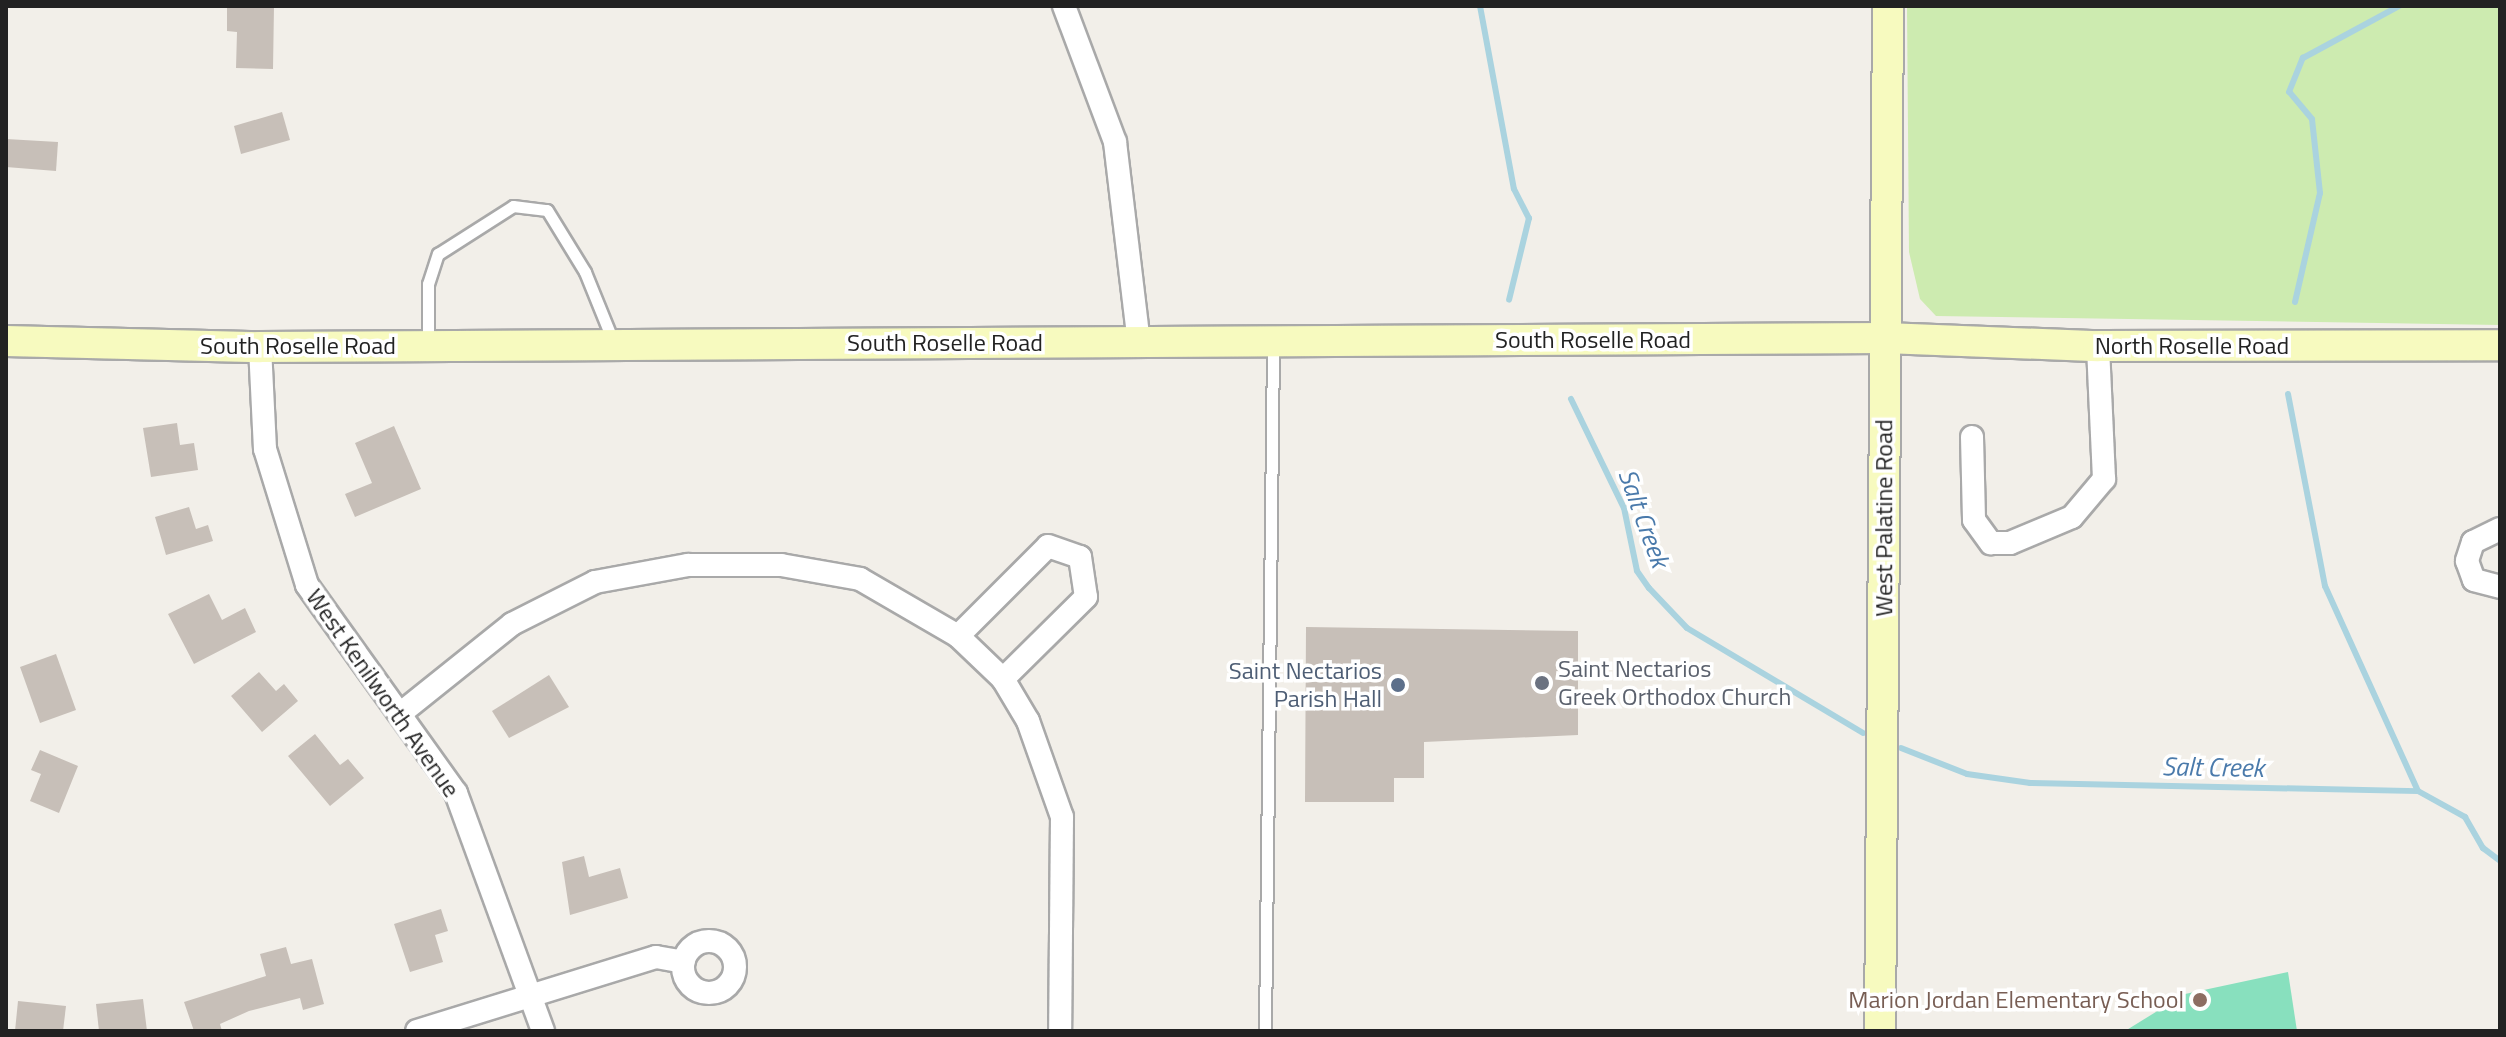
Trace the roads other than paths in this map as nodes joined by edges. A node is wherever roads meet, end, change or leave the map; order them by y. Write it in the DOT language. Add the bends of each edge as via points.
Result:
graph roads {
  1 [pos="1064,6"];
  2 [pos="1888,6"];
  3 [pos="1885,338"];
  4 [pos="6,341"];
  5 [pos="1273,341"];
  6 [pos="1139,342"];
  7 [pos="615,345"];
  8 [pos="2500,345"];
  9 [pos="428,346"];
  10 [pos="2098,346"];
  11 [pos="260,347"];
  12 [pos="1972,437"];
  13 [pos="2500,529"];
  14 [pos="2500,587"];
  15 [pos="958,636"];
  16 [pos="1003,679"];
  17 [pos="401,713"];
  18 [pos="684,962"];
  19 [pos="532,995"];
  20 [pos="417,1031"];
  21 [pos="543,1031"];
  22 [pos="1060,1031"];
  23 [pos="1265,1031"];
  24 [pos="1880,1031"];
  1 -- 6 [label="street" via="1115,142"];
  2 -- 3 [label="main road, West Palatine Road"];
  3 -- 5 [label="main road, South Roselle Road"];
  3 -- 10 [label="main road, North Roselle Road"];
  3 -- 24 [label="main road, West Palatine Road"];
  4 -- 11 [label="main road, South Roselle Road"];
  5 -- 6 [label="main road, South Roselle Road"];
  5 -- 23 [label="lane"];
  6 -- 7 [label="main road, South Roselle Road"];
  7 -- 9 [label="main road, South Roselle Road"];
  7 -- 9 [label="lane" via="585,272 547,210 513,206 438,254 428,284"];
  8 -- 10 [label="main road, North Roselle Road"];
  9 -- 11 [label="main road, South Roselle Road"];
  10 -- 12 [label="street" via="2104,479 2072,517 2010,543 1991,543 1974,520"];
  11 -- 17 [label="street, West Kenilworth Avenue" via="265,449 307,585"];
  13 -- 14 [label="street" via="2473,542 2467,561 2474,580"];
  15 -- 16 [label="street"];
  15 -- 16 [label="street" via="1048,546 1080,557 1086,597"];
  15 -- 17 [label="street" via="860,579 781,565 688,565 595,582 512,624"];
  16 -- 22 [label="street" via="1028,721 1062,817"];
  17 -- 19 [label="street, West Kenilworth Avenue" via="456,793"];
  18 -- 19 [label="street" via="656,957"];
  19 -- 20 [label="street"];
  19 -- 21 [label="street, West Kenilworth Avenue"];
}
